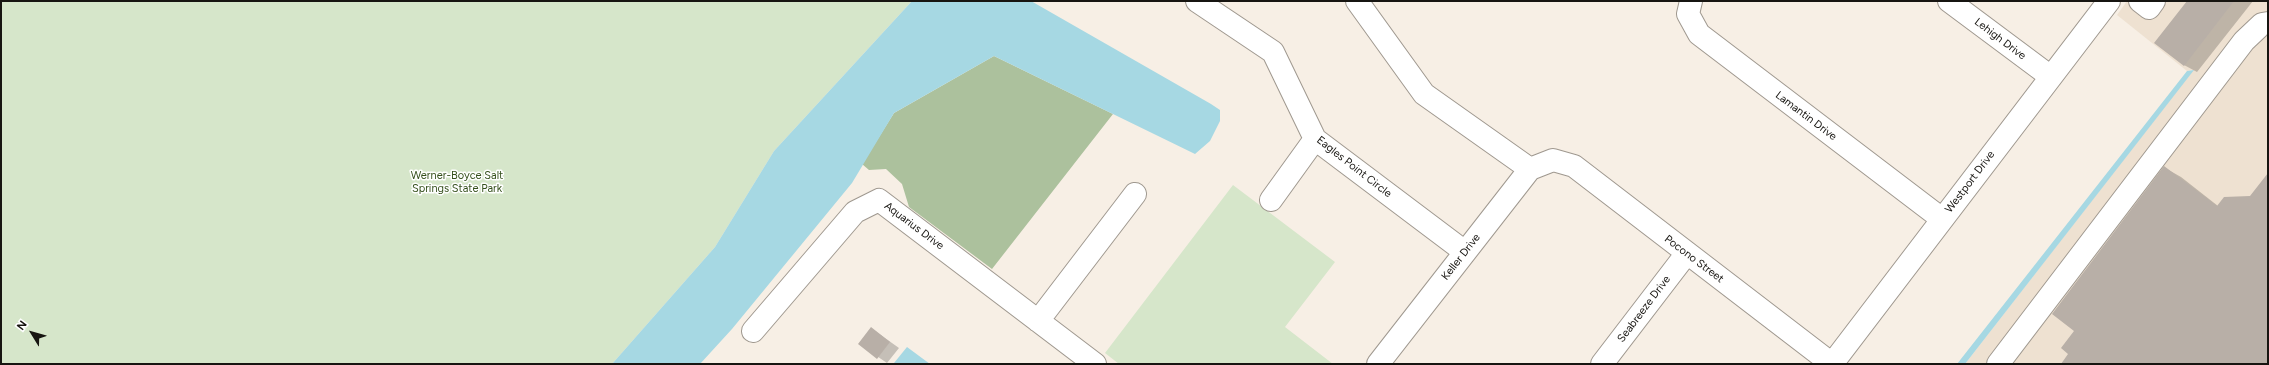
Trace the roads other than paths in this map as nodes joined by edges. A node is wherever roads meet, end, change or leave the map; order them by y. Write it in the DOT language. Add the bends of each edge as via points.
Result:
graph roads {
  1 [pos="1197,1"];
  2 [pos="1357,1"];
  3 [pos="1691,1"];
  4 [pos="1949,1"];
  5 [pos="2140,1"];
  6 [pos="2154,1"];
  7 [pos="2101,4"];
  8 [pos="2268,23"];
  9 [pos="2051,77"];
  10 [pos="1315,139"];
  11 [pos="1530,168"];
  12 [pos="1135,194"];
  13 [pos="1271,200"];
  14 [pos="1942,220"];
  15 [pos="1465,252"];
  16 [pos="1686,253"];
  17 [pos="1038,321"];
  18 [pos="753,331"];
  19 [pos="1095,364"];
  20 [pos="1378,364"];
  21 [pos="1602,364"];
  22 [pos="1832,364"];
  23 [pos="1998,364"];
  1 -- 10 [label="street, Eagles Point Circle" via="1273,52"];
  2 -- 11 [label="street" via="1424,94"];
  3 -- 14 [label="street, Lamantin Drive" via="1688,14 1699,34"];
  4 -- 9 [label="street, Lehigh Drive"];
  5 -- 6 [label="street" via="2149,8"];
  7 -- 9 [label="street, Westport Drive"];
  8 -- 23 [label="street" via="2262,24 2244,41"];
  9 -- 14 [label="street, Westport Drive"];
  10 -- 13 [label="street"];
  10 -- 15 [label="street, Eagles Point Circle"];
  11 -- 15 [label="street, Keller Drive"];
  11 -- 16 [label="street, Pocono Street" via="1552,160 1574,166"];
  12 -- 17 [label="street"];
  14 -- 22 [label="street, Westport Drive"];
  15 -- 20 [label="street, Keller Drive"];
  16 -- 21 [label="street, Seabreeze Drive"];
  16 -- 22 [label="street, Pocono Street"];
  17 -- 18 [label="street, Aquarius Drive" via="879,200 855,212"];
  17 -- 19 [label="street, Aquarius Drive"];
}
